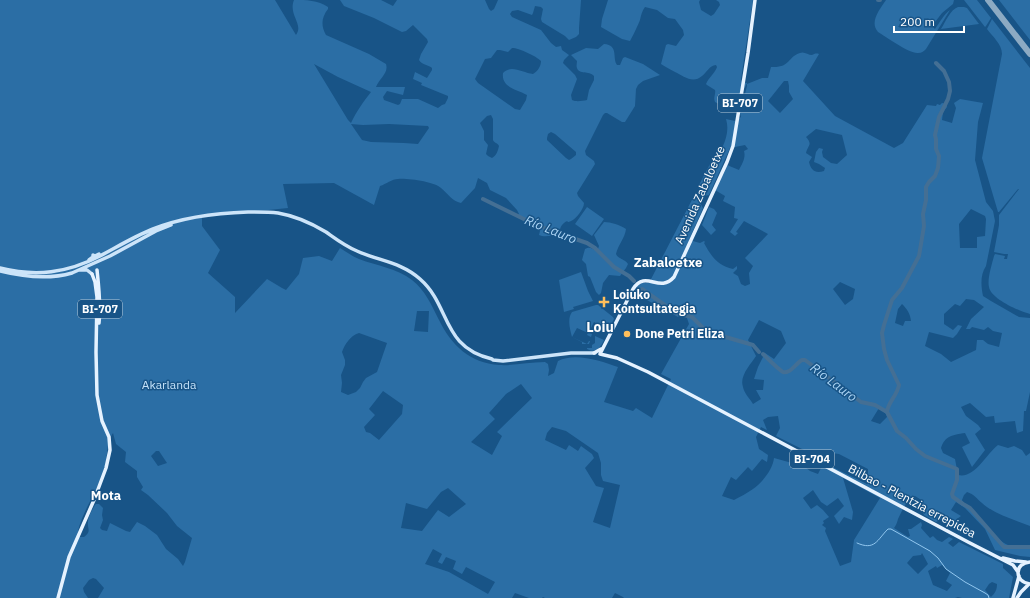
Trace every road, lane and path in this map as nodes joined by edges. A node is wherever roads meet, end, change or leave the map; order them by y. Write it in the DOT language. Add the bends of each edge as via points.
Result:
graph roads {
  1 [pos="755,0"];
  2 [pos="293,217"];
  3 [pos="120,245"];
  4 [pos="110,256"];
  5 [pos="90,264"];
  6 [pos="0,269"];
  7 [pos="97,270"];
  8 [pos="72,273"];
  9 [pos="92,274"];
  10 [pos="604,347"];
  11 [pos="96,348"];
  12 [pos="594,353"];
  13 [pos="600,354"];
  14 [pos="612,357"];
  15 [pos="996,556"];
  16 [pos="1029,562"];
  17 [pos="1018,574"];
  18 [pos="1029,584"];
  19 [pos="58,598"];
  20 [pos="1013,598"];
  21 [pos="1017,598"];
  1 -- 10 [label="main road, Avenida Zabaloetxe / BI-707" via="731,152 674,277 664,284 646,281 638,283"];
  2 -- 3 [label="main road" via="256,212 197,217 162,226"];
  2 -- 4 [label="main road" via="248,214 188,220 165,227"];
  2 -- 12 [label="main road" via="322,230 352,249 412,272 431,292 458,340 478,354 493,360 512,360"];
  3 -- 5 [label="main road"];
  3 -- 5 [label="main road" via="118,249"];
  4 -- 5 [label="main road"];
  4 -- 7 [label="main road" via="101,262"];
  5 -- 6 [label="main road" via="49,274"];
  5 -- 7 [label="main road"];
  5 -- 8 [label="main road"];
  5 -- 9 [label="main road"];
  6 -- 8 [label="main road" via="28,277 51,277"];
  7 -- 11 [label="main road, BI-707" via="100,310"];
  8 -- 9 [label="main road" via="84,270"];
  9 -- 11 [label="main road, BI-707" via="96,282 97,297"];
  10 -- 12 [label="main road"];
  10 -- 13 [label="main road, BI-707"];
  10 -- 14 [label="main road"];
  11 -- 19 [label="main road, BI-707" via="97,395 102,421 109,436 110,450 94,500 69,557"];
  12 -- 13 [label="main road"];
  13 -- 14 [label="main road, BI-704"];
  14 -- 15 [label="main road, Bilbao - Plentzia errepidea / BI-704" via="648,372"];
  15 -- 16 [label="main road, BI-704"];
  15 -- 17 [label="main road, BI-704" via="1013,565"];
  16 -- 17 [label="main road" via="1020,567"];
  17 -- 18 [label="main road" via="1022,582"];
  17 -- 20 [label="main road"];
  18 -- 21 [label="main road"];
}
